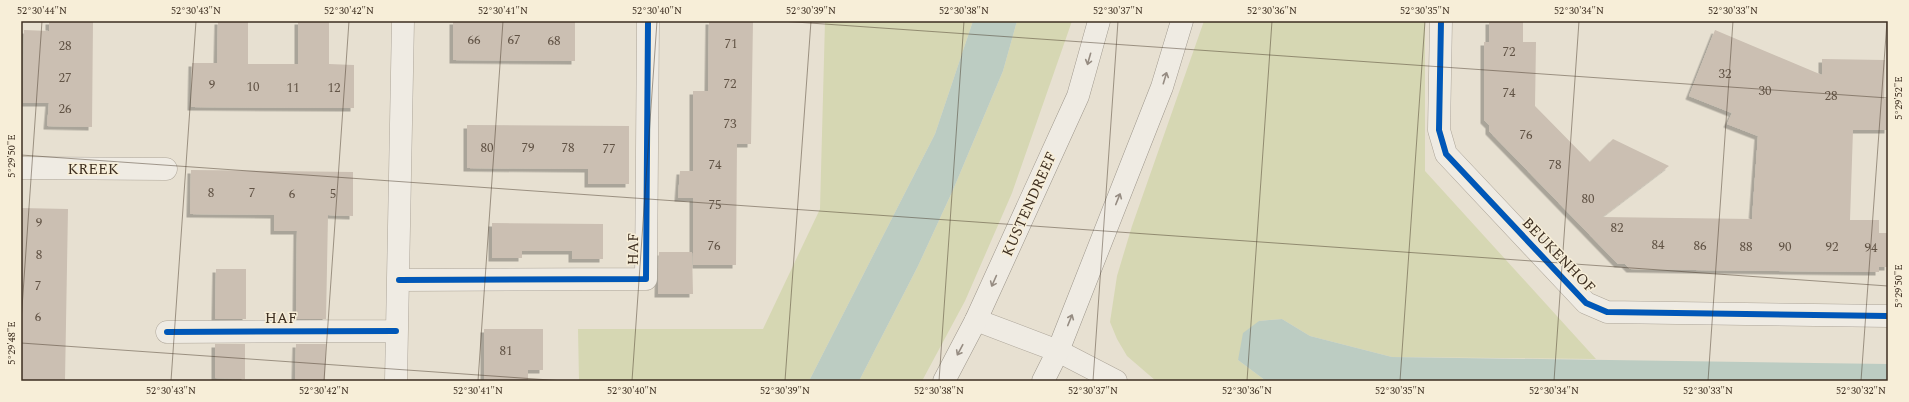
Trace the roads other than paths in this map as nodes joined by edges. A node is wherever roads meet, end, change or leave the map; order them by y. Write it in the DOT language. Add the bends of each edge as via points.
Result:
graph roads {
  1 [pos="403,21"];
  2 [pos="648,21"];
  3 [pos="1099,21"];
  4 [pos="1182,21"];
  5 [pos="1441,21"];
  6 [pos="21,168"];
  7 [pos="166,169"];
  8 [pos="399,280"];
  9 [pos="1888,316"];
  10 [pos="976,320"];
  11 [pos="396,331"];
  12 [pos="166,332"];
  13 [pos="1058,351"];
  14 [pos="396,381"];
  15 [pos="944,381"];
  16 [pos="1043,381"];
  17 [pos="1116,381"];
  1 -- 8 [label="street"];
  2 -- 8 [label="street, HAF" via="646,279"];
  3 -- 10 [label="street, KUSTENDREEF, one-way" via="1078,96"];
  13 -- 4 [label="street, one-way" via="1162,87"];
  5 -- 9 [label="street, BEUKENHOF" via="1440,130 1446,154 1586,303 1607,312"];
  6 -- 7 [label="street, KREEK"];
  8 -- 11 [label="street"];
  10 -- 13 [label="street"];
  10 -- 15 [label="street, KUSTENDREEF, one-way"];
  11 -- 12 [label="street, HAF"];
  11 -- 14 [label="street"];
  13 -- 16 [label="street"];
  13 -- 17 [label="street"];
}
